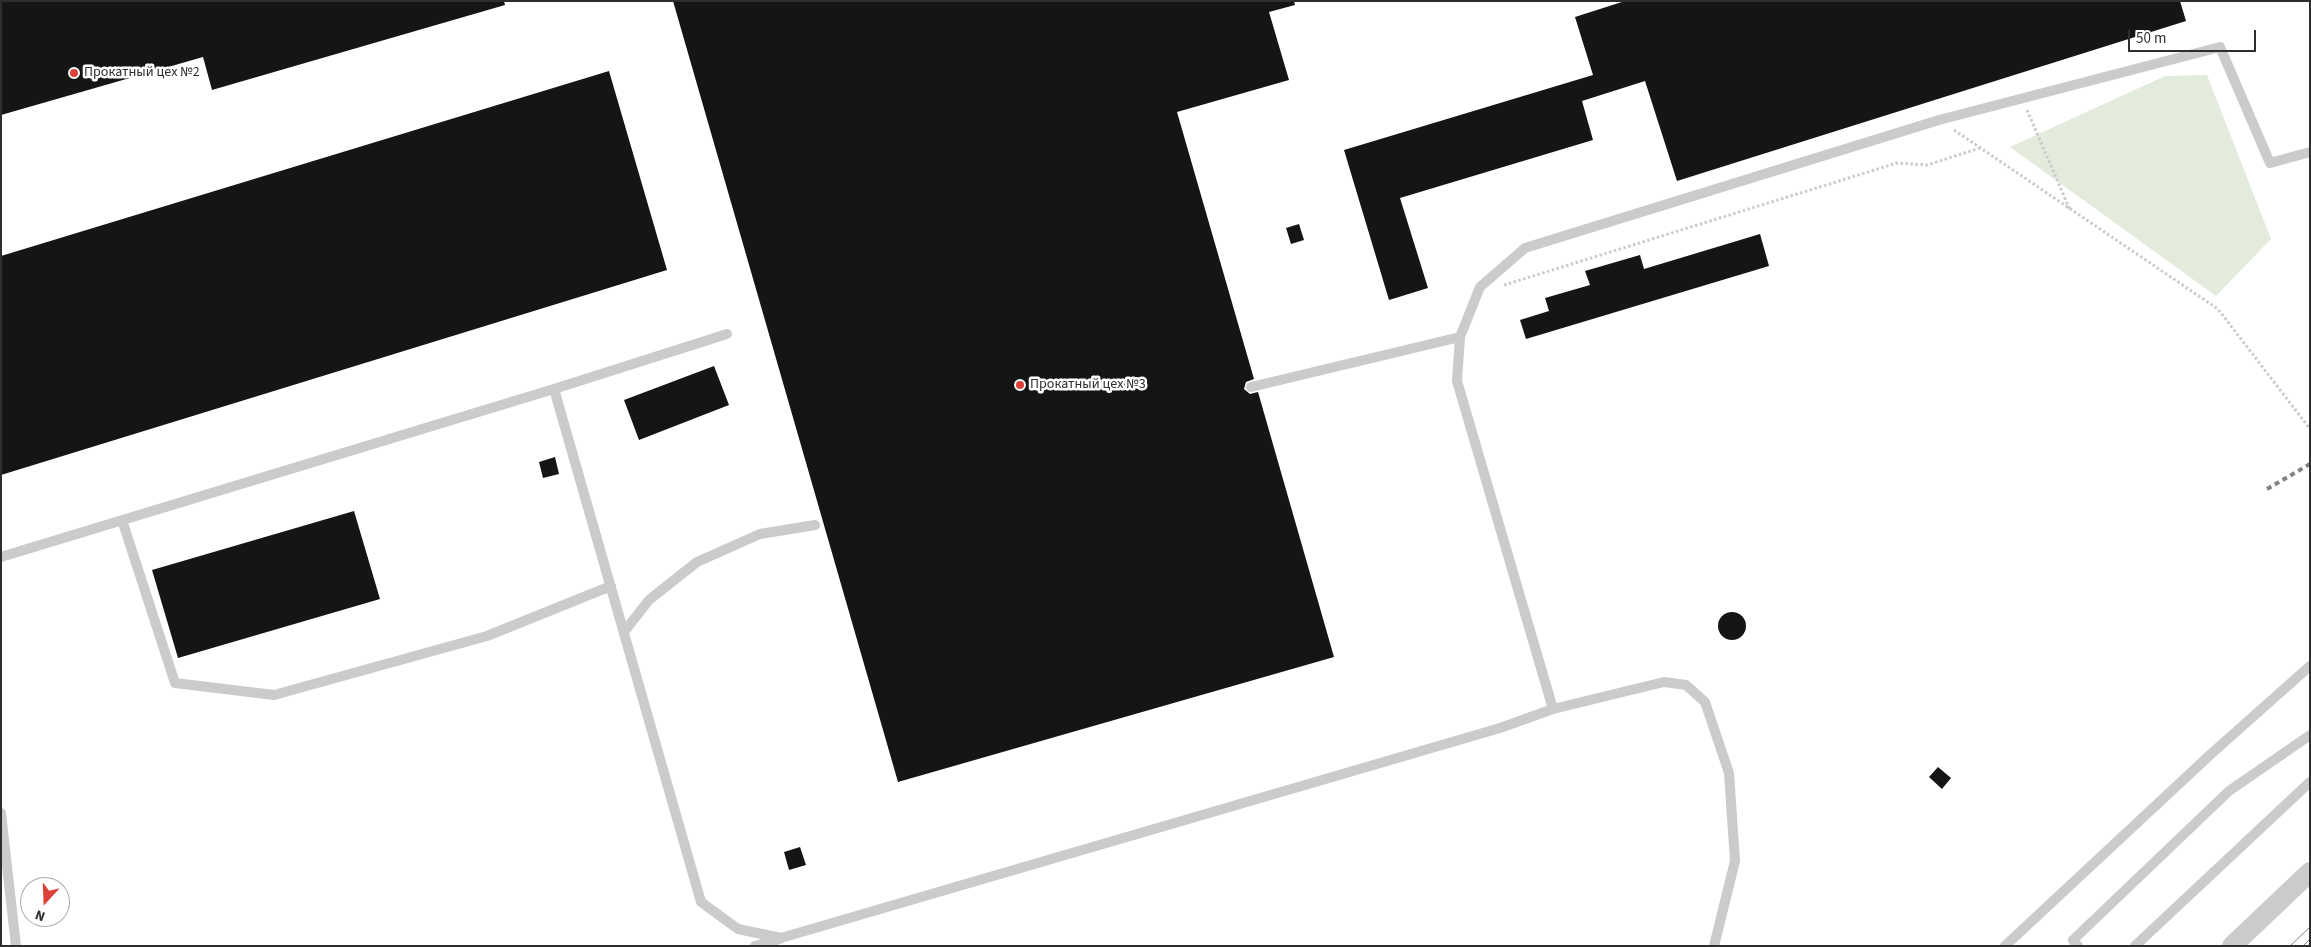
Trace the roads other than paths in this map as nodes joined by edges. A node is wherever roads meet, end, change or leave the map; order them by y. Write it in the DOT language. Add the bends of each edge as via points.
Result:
graph roads {
  1 [pos="2310,152"];
  2 [pos="727,334"];
  3 [pos="1460,337"];
  4 [pos="1251,387"];
  5 [pos="554,389"];
  6 [pos="122,520"];
  7 [pos="815,525"];
  8 [pos="1,557"];
  9 [pos="610,586"];
  10 [pos="624,632"];
  11 [pos="2310,666"];
  12 [pos="1553,709"];
  13 [pos="2310,735"];
  14 [pos="2310,782"];
  15 [pos="1,813"];
  16 [pos="2310,872"];
  17 [pos="781,938"];
  18 [pos="16,946"];
  19 [pos="756,946"];
  20 [pos="1714,946"];
  21 [pos="2006,946"];
  22 [pos="2078,946"];
  23 [pos="2135,946"];
  24 [pos="2232,946"];
  1 -- 3 [label="lane" via="2270,163 2220,47 1939,120 1525,248 1480,287"];
  2 -- 5 [label="lane"];
  3 -- 4 [label="lane"];
  3 -- 12 [label="lane" via="1457,382"];
  5 -- 6 [label="lane"];
  5 -- 9 [label="lane"];
  6 -- 8 [label="lane"];
  6 -- 9 [label="lane" via="175,683 274,695 487,636"];
  7 -- 10 [label="lane" via="760,534 696,562 649,600"];
  9 -- 10 [label="lane"];
  10 -- 17 [label="lane" via="701,902 738,929"];
  11 -- 21 [label="lane"];
  12 -- 17 [label="lane" via="1500,728"];
  12 -- 20 [label="lane" via="1664,682 1686,685 1705,702 1729,774 1735,861"];
  13 -- 22 [label="lane" via="2229,791 2073,940"];
  14 -- 23 [label="lane"];
  15 -- 18 [label="lane"];
  16 -- 24 [label="street"];
  17 -- 19 [label="lane"];
}
